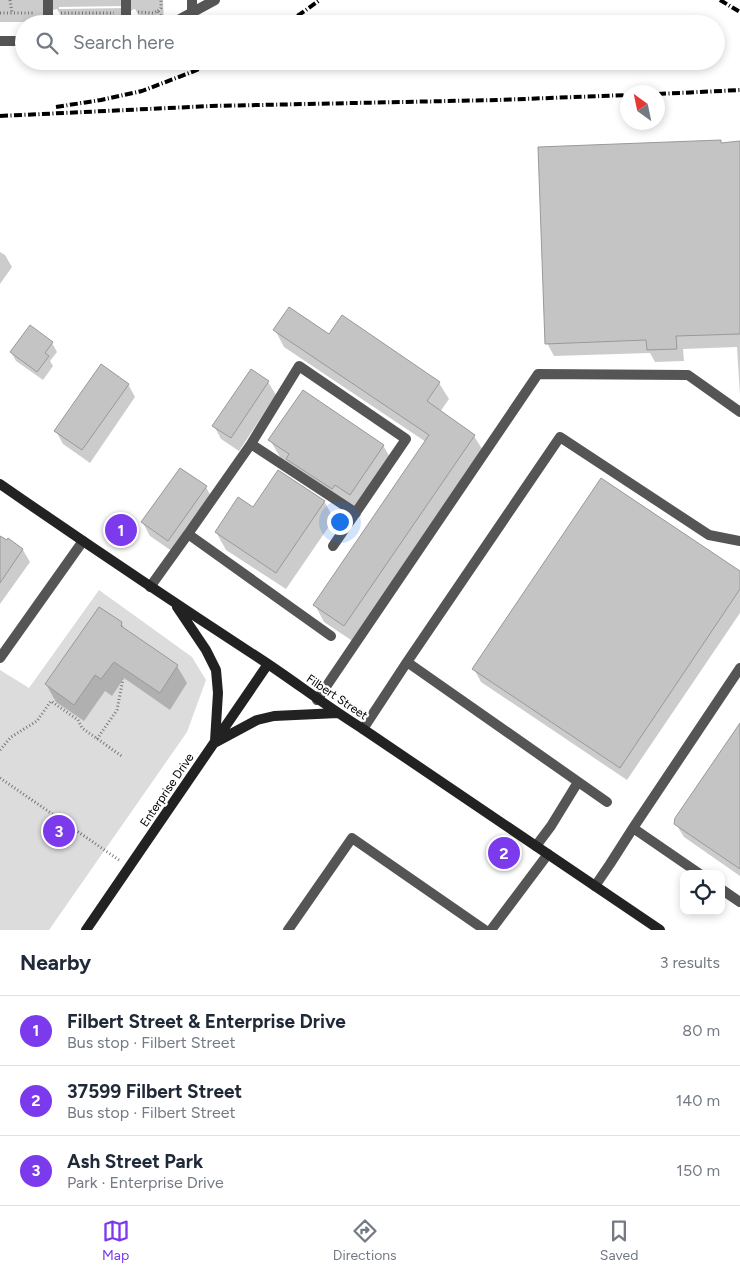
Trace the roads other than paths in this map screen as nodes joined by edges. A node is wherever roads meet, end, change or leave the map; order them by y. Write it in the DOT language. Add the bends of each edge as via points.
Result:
graph roads {
  1 [pos="48,0"];
  2 [pos="126,0"];
  3 [pos="192,0"];
  4 [pos="215,0"];
  5 [pos="192,13"];
  6 [pos="48,15"];
  7 [pos="126,15"];
  8 [pos="188,15"];
  9 [pos="0,41"];
  10 [pos="15,41"];
  11 [pos="740,412"];
  12 [pos="251,444"];
  13 [pos="0,484"];
  14 [pos="356,513"];
  15 [pos="188,534"];
  16 [pos="82,541"];
  17 [pos="740,541"];
  18 [pos="333,546"];
  19 [pos="150,587"];
  20 [pos="174,603"];
  21 [pos="331,636"];
  22 [pos="0,658"];
  23 [pos="407,662"];
  24 [pos="268,664"];
  25 [pos="740,668"];
  26 [pos="318,700"];
  27 [pos="338,713"];
  28 [pos="363,729"];
  29 [pos="215,742"];
  30 [pos="578,782"];
  31 [pos="607,802"];
  32 [pos="633,828"];
  33 [pos="536,846"];
  34 [pos="548,854"];
  35 [pos="694,870"];
  36 [pos="595,886"];
  37 [pos="725,892"];
  38 [pos="740,902"];
  39 [pos="86,930"];
  40 [pos="288,930"];
  41 [pos="485,930"];
  42 [pos="491,930"];
  43 [pos="660,930"];
  1 -- 6 [label="street"];
  2 -- 7 [label="street"];
  3 -- 5 [label="street"];
  4 -- 5 [label="street"];
  5 -- 8 [label="street"];
  9 -- 10 [label="street"];
  11 -- 26 [label="street" via="688,375 538,374"];
  12 -- 14 [label="street"];
  12 -- 14 [label="street" via="299,366 406,439"];
  12 -- 15 [label="street"];
  13 -- 16 [label="street, Filbert Street"];
  14 -- 18 [label="street"];
  15 -- 19 [label="street"];
  15 -- 21 [label="street"];
  16 -- 19 [label="street, Filbert Street"];
  16 -- 22 [label="street"];
  17 -- 23 [label="street" via="709,535 560,437"];
  19 -- 20 [label="street, Filbert Street"];
  20 -- 24 [label="street, Filbert Street"];
  20 -- 29 [label="street" via="216,670"];
  23 -- 28 [label="street"];
  23 -- 30 [label="street"];
  24 -- 26 [label="street, Filbert Street"];
  24 -- 29 [label="street, Enterprise Drive"];
  25 -- 32 [label="street"];
  26 -- 27 [label="street, Filbert Street"];
  27 -- 28 [label="street, Filbert Street"];
  27 -- 29 [label="street" via="274,716 257,720"];
  28 -- 33 [label="street, Filbert Street"];
  29 -- 39 [label="street, Enterprise Drive"];
  30 -- 31 [label="street"];
  30 -- 33 [label="street"];
  32 -- 35 [label="street"];
  32 -- 36 [label="street"];
  33 -- 34 [label="street, Filbert Street"];
  34 -- 36 [label="street, Filbert Street"];
  34 -- 42 [label="street"];
  36 -- 43 [label="street, Filbert Street"];
  37 -- 38 [label="street"];
  40 -- 41 [label="street" via="352,838"];
}
